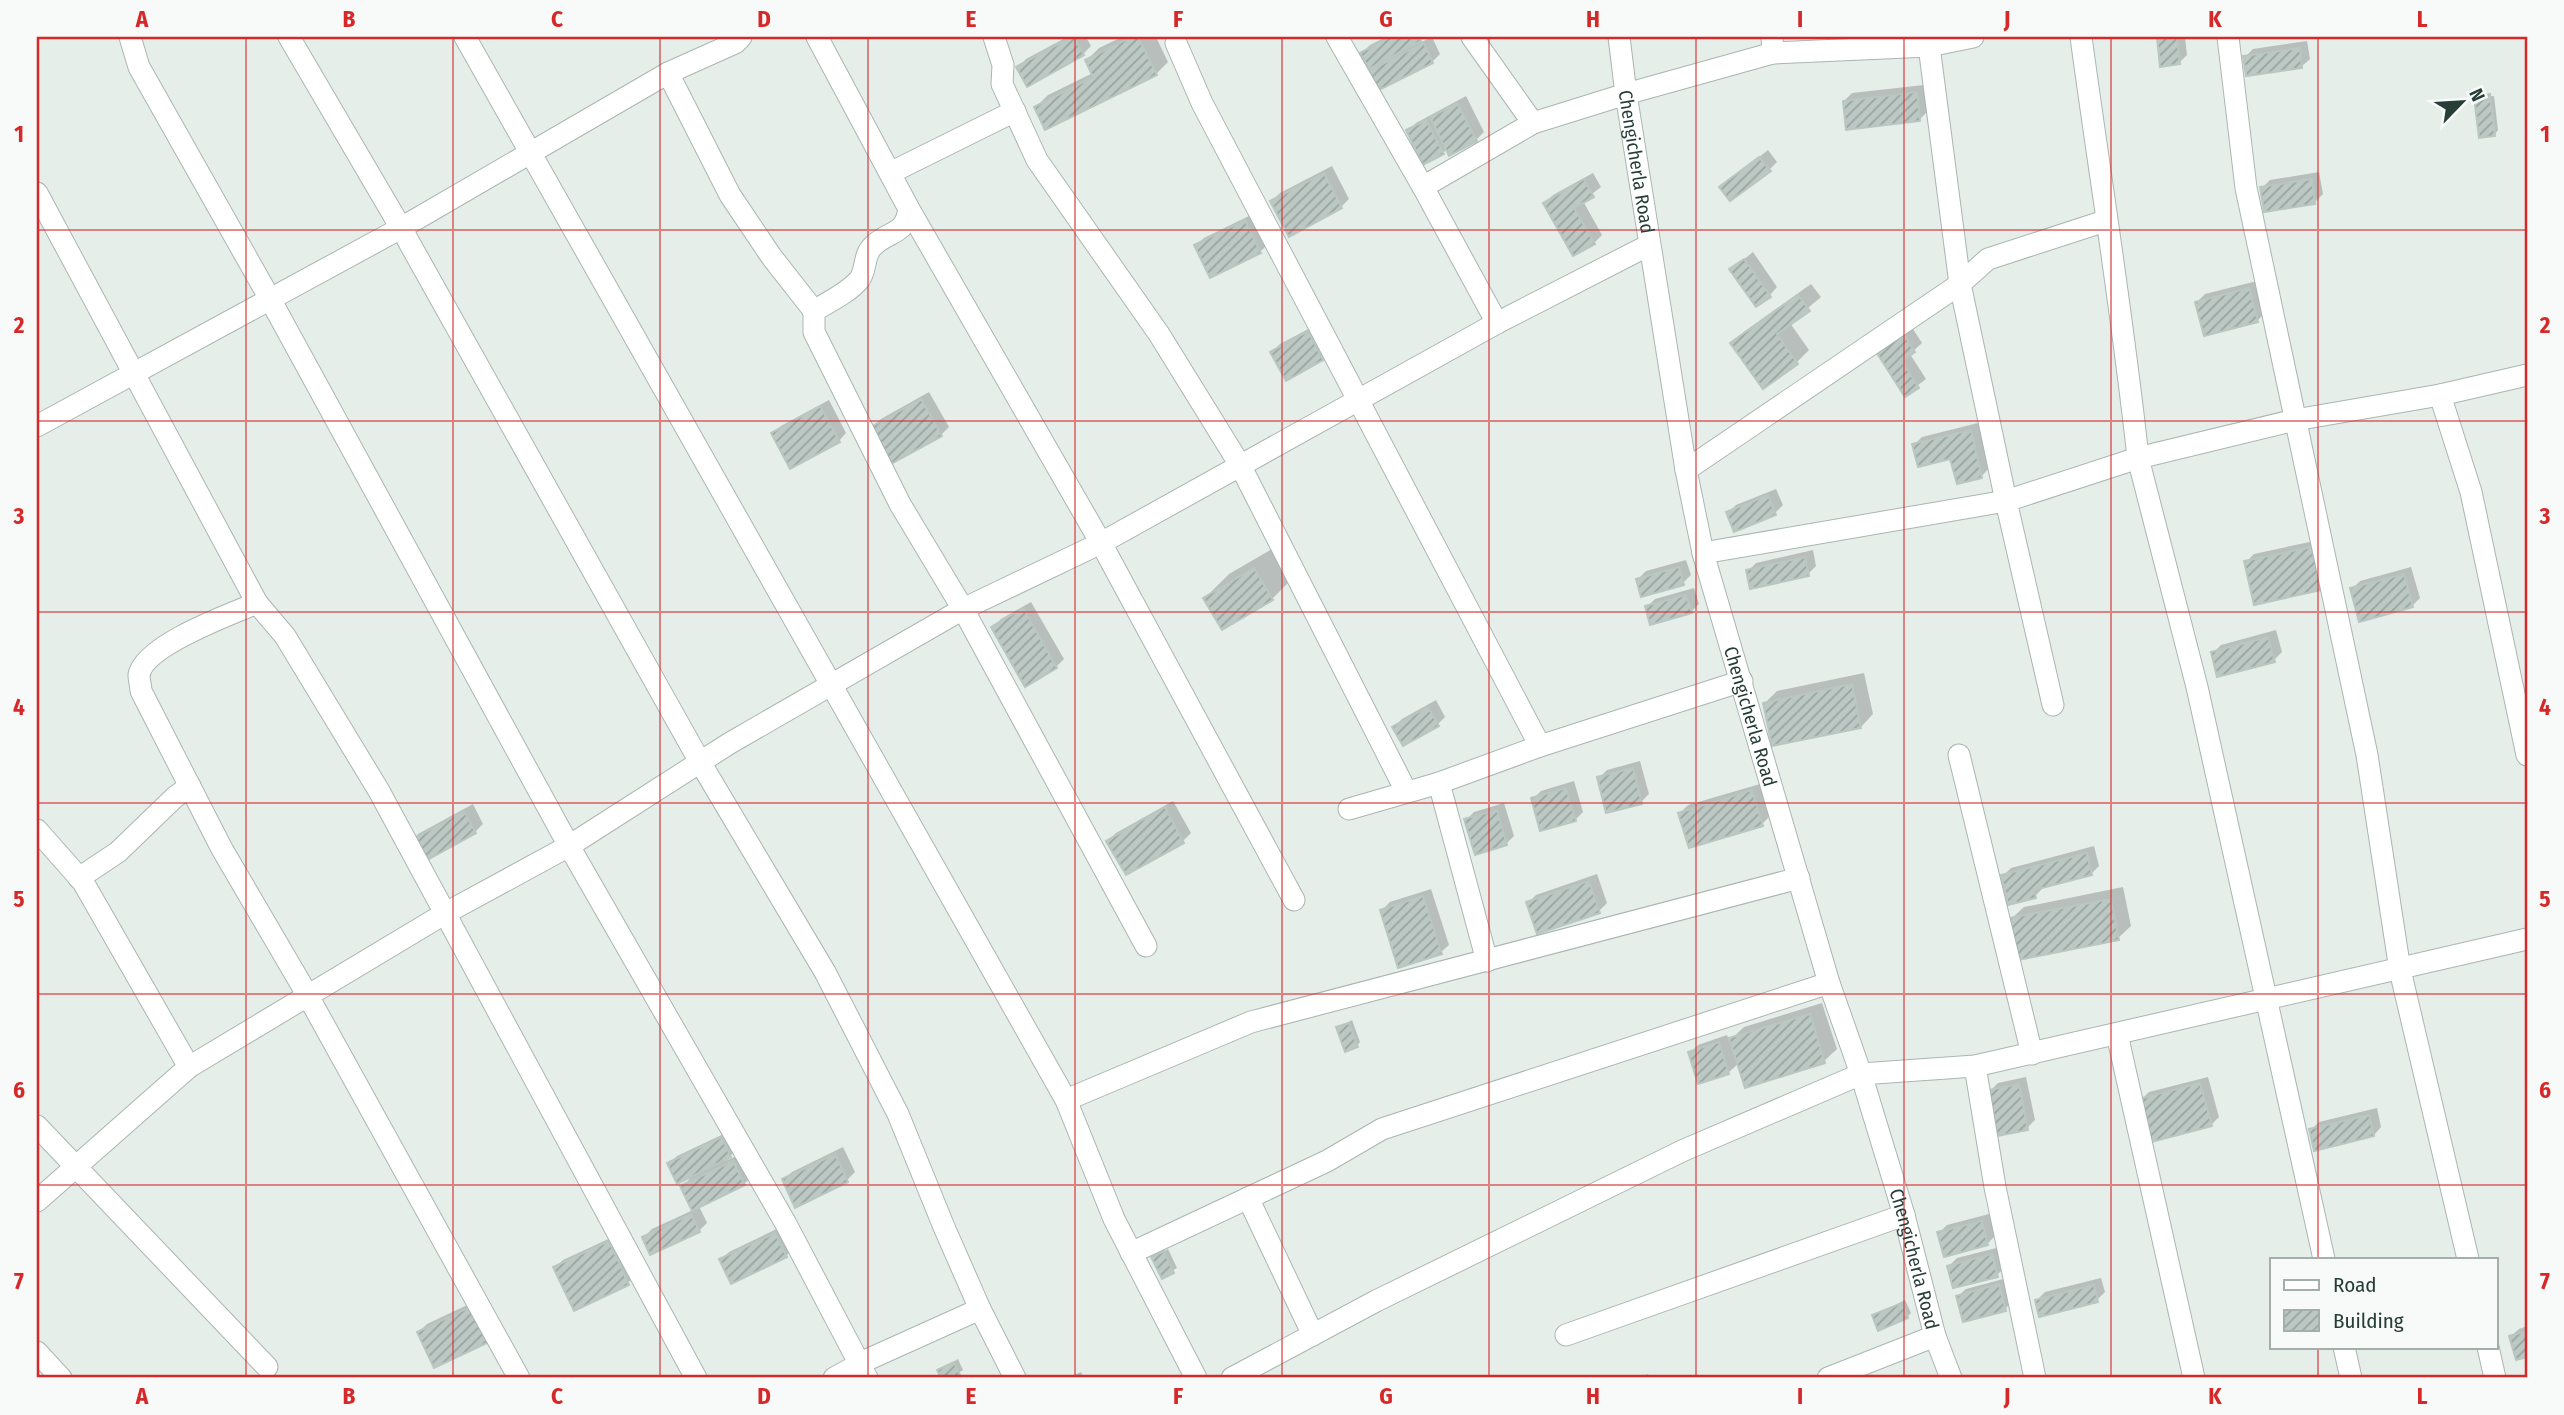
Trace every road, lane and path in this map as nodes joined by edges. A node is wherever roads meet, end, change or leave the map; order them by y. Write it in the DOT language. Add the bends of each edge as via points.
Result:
graph roads {
  1 [pos="130,37"];
  2 [pos="289,37"];
  3 [pos="465,37"];
  4 [pos="741,37"];
  5 [pos="817,37"];
  6 [pos="994,37"];
  7 [pos="1337,37"];
  8 [pos="1472,37"];
  9 [pos="1619,37"];
  10 [pos="1973,37"];
  11 [pos="2081,37"];
  12 [pos="2228,37"];
  13 [pos="1177,39"];
  14 [pos="1928,41"];
  15 [pos="1773,45"];
  16 [pos="668,73"];
  17 [pos="1626,94"];
  18 [pos="1015,111"];
  19 [pos="1533,123"];
  20 [pos="532,153"];
  21 [pos="890,173"];
  22 [pos="1423,187"];
  23 [pos="37,193"];
  24 [pos="909,209"];
  25 [pos="2105,221"];
  26 [pos="401,228"];
  27 [pos="1649,245"];
  28 [pos="1960,284"];
  29 [pos="271,299"];
  30 [pos="814,311"];
  31 [pos="1497,323"];
  32 [pos="134,374"];
  33 [pos="2527,375"];
  34 [pos="2440,395"];
  35 [pos="1359,398"];
  36 [pos="2295,420"];
  37 [pos="37,426"];
  38 [pos="2138,458"];
  39 [pos="1240,466"];
  40 [pos="1686,470"];
  41 [pos="2006,501"];
  42 [pos="1101,543"];
  43 [pos="1703,553"];
  44 [pos="257,603"];
  45 [pos="963,610"];
  46 [pos="1742,681"];
  47 [pos="831,684"];
  48 [pos="2053,705"];
  49 [pos="1541,746"];
  50 [pos="1959,755"];
  51 [pos="2527,755"];
  52 [pos="700,762"];
  53 [pos="1438,783"];
  54 [pos="190,786"];
  55 [pos="1406,791"];
  56 [pos="1349,810"];
  57 [pos="37,830"];
  58 [pos="569,846"];
  59 [pos="79,878"];
  60 [pos="1799,878"];
  61 [pos="1294,900"];
  62 [pos="444,914"];
  63 [pos="2527,939"];
  64 [pos="1146,946"];
  65 [pos="1487,961"];
  66 [pos="2400,970"];
  67 [pos="1829,983"];
  68 [pos="308,996"];
  69 [pos="2266,1000"];
  70 [pos="2118,1034"];
  71 [pos="2032,1054"];
  72 [pos="1975,1066"];
  73 [pos="189,1067"];
  74 [pos="1861,1074"];
  75 [pos="1066,1100"];
  76 [pos="37,1126"];
  77 [pos="75,1166"];
  78 [pos="1248,1198"];
  79 [pos="37,1201"];
  80 [pos="1904,1215"];
  81 [pos="1131,1253"];
  82 [pos="2325,1258"];
  83 [pos="2468,1258"];
  84 [pos="980,1310"];
  85 [pos="1313,1335"];
  86 [pos="1566,1335"];
  87 [pos="1936,1336"];
  88 [pos="2344,1348"];
  89 [pos="2488,1348"];
  90 [pos="37,1352"];
  91 [pos="267,1367"];
  92 [pos="863,1372"];
  93 [pos="61,1378"];
  94 [pos="519,1378"];
  95 [pos="696,1378"];
  96 [pos="834,1378"];
  97 [pos="1015,1378"];
  98 [pos="1196,1378"];
  99 [pos="1232,1378"];
  100 [pos="1828,1378"];
  101 [pos="1951,1378"];
  102 [pos="2035,1378"];
  103 [pos="2194,1378"];
  104 [pos="2351,1378"];
  105 [pos="2496,1378"];
  1 -- 29 [label="street" via="139,67"];
  2 -- 26 [label="street"];
  3 -- 20 [label="street"];
  4 -- 16 [label="street"];
  5 -- 21 [label="street"];
  6 -- 18 [label="street" via="1003,65 1002,84"];
  7 -- 22 [label="street"];
  8 -- 19 [label="street"];
  9 -- 17 [label="street, Chengicherla Road"];
  10 -- 14 [label="street"];
  11 -- 25 [label="street"];
  12 -- 36 [label="street" via="2246,188"];
  13 -- 35 [label="street" via="1202,103"];
  14 -- 15 [label="street"];
  14 -- 28 [label="street"];
  15 -- 17 [label="street"];
  16 -- 20 [label="street"];
  16 -- 30 [label="street" via="730,195"];
  17 -- 19 [label="street"];
  17 -- 27 [label="street, Chengicherla Road"];
  18 -- 21 [label="street"];
  18 -- 39 [label="street" via="1037,160 1159,334"];
  19 -- 22 [label="street"];
  20 -- 26 [label="street"];
  20 -- 47 [label="street"];
  21 -- 24 [label="street"];
  22 -- 31 [label="street"];
  23 -- 32 [label="street"];
  24 -- 30 [label="street" via="900,230 869,250 859,280"];
  24 -- 42 [label="street"];
  25 -- 28 [label="street" via="1988,259"];
  25 -- 38 [label="street"];
  26 -- 29 [label="street"];
  26 -- 52 [label="street"];
  27 -- 31 [label="street"];
  27 -- 40 [label="street, Chengicherla Road"];
  28 -- 40 [label="street"];
  28 -- 41 [label="street"];
  29 -- 32 [label="street"];
  29 -- 58 [label="street"];
  30 -- 45 [label="street" via="814,332 858,423"];
  31 -- 35 [label="street"];
  32 -- 37 [label="street"];
  32 -- 44 [label="street"];
  33 -- 34 [label="street"];
  34 -- 36 [label="street"];
  34 -- 51 [label="street" via="2471,492"];
  35 -- 39 [label="street"];
  35 -- 49 [label="street"];
  36 -- 38 [label="street"];
  36 -- 66 [label="street" via="2367,755"];
  38 -- 41 [label="street"];
  38 -- 69 [label="street" via="2197,687"];
  39 -- 42 [label="street"];
  39 -- 55 [label="street"];
  40 -- 43 [label="street, Chengicherla Road"];
  41 -- 43 [label="street"];
  41 -- 48 [label="street"];
  42 -- 45 [label="street"];
  42 -- 61 [label="street"];
  43 -- 46 [label="street, Chengicherla Road"];
  44 -- 54 [label="street" via="191,630 146,662 139,675 141,691"];
  44 -- 62 [label="street" via="285,636 379,791"];
  45 -- 47 [label="street"];
  45 -- 64 [label="street"];
  46 -- 49 [label="street"];
  46 -- 60 [label="street, Chengicherla Road"];
  47 -- 52 [label="street"];
  47 -- 75 [label="street"];
  49 -- 53 [label="street"];
  50 -- 71 [label="street"];
  52 -- 58 [label="street"];
  52 -- 84 [label="street" via="825,972 898,1114"];
  53 -- 55 [label="street"];
  53 -- 65 [label="street"];
  54 -- 59 [label="street" via="118,852"];
  54 -- 68 [label="street"];
  55 -- 56 [label="street"];
  57 -- 59 [label="street"];
  58 -- 62 [label="street"];
  58 -- 92 [label="street" via="786,1224"];
  59 -- 73 [label="street"];
  60 -- 65 [label="street"];
  60 -- 67 [label="street, Chengicherla Road"];
  62 -- 68 [label="street"];
  62 -- 95 [label="street"];
  63 -- 66 [label="street"];
  65 -- 75 [label="street" via="1251,1022"];
  66 -- 69 [label="street"];
  66 -- 83 [label="street"];
  67 -- 74 [label="street, Chengicherla Road"];
  67 -- 78 [label="street" via="1382,1129"];
  68 -- 73 [label="street"];
  68 -- 94 [label="street"];
  69 -- 70 [label="street"];
  69 -- 82 [label="street"];
  70 -- 71 [label="street"];
  70 -- 103 [label="street"];
  71 -- 72 [label="street"];
  72 -- 74 [label="street"];
  72 -- 102 [label="street"];
  73 -- 77 [label="street"];
  74 -- 80 [label="street, Chengicherla Road"];
  74 -- 85 [label="street" via="1682,1151"];
  75 -- 81 [label="street"];
  76 -- 77 [label="street"];
  77 -- 79 [label="street"];
  77 -- 91 [label="street"];
  78 -- 81 [label="street"];
  78 -- 85 [label="street"];
  80 -- 86 [label="street"];
  80 -- 87 [label="street, Chengicherla Road"];
  81 -- 98 [label="street"];
  84 -- 92 [label="street"];
  84 -- 97 [label="street"];
  85 -- 99 [label="street"];
  87 -- 100 [label="street"];
  87 -- 101 [label="street, Chengicherla Road"];
  88 -- 104 [label="street"];
  89 -- 105 [label="street"];
  90 -- 93 [label="street"];
  92 -- 96 [label="street"];
}
